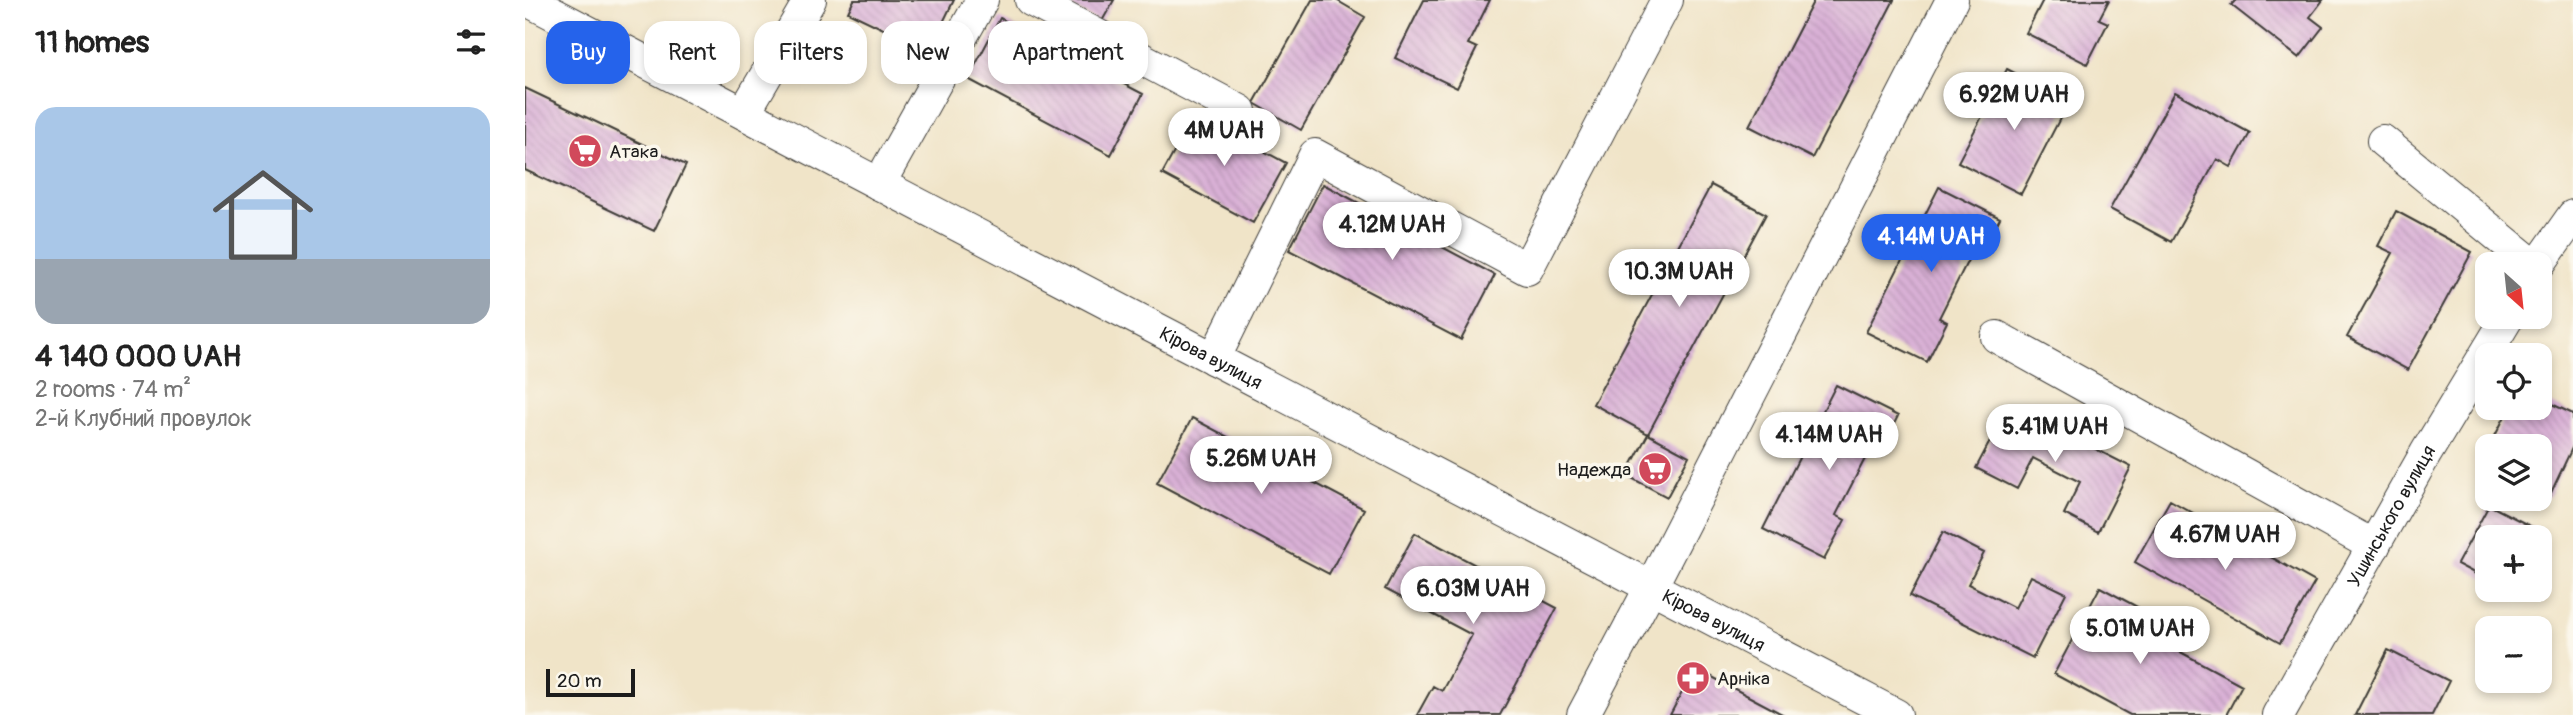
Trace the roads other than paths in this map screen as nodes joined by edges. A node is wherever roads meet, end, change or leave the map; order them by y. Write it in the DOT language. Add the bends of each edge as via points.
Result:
graph roads {
  1 [pos="527,0"];
  2 [pos="810,0"];
  3 [pos="982,0"];
  4 [pos="1031,0"];
  5 [pos="1667,0"];
  6 [pos="1952,0"];
  7 [pos="1240,111"];
  8 [pos="744,113"];
  9 [pos="2383,141"];
  10 [pos="879,184"];
  11 [pos="2573,216"];
  12 [pos="2517,252"];
  13 [pos="2548,252"];
  14 [pos="2501,329"];
  15 [pos="1997,337"];
  16 [pos="1214,359"];
  17 [pos="2374,546"];
  18 [pos="1651,587"];
  19 [pos="1583,715"];
  20 [pos="1896,715"];
  21 [pos="2278,715"];
  1 -- 8 [label="street, Кірова вулиця"];
  2 -- 8 [label="street"];
  3 -- 10 [label="street"];
  4 -- 7 [label="street"];
  5 -- 16 [label="street" via="1527,269 1315,155"];
  6 -- 18 [label="street"];
  8 -- 10 [label="street, Кірова вулиця"];
  9 -- 12 [label="street"];
  10 -- 16 [label="street, Кірова вулиця"];
  11 -- 13 [label="street"];
  14 -- 17 [label="street, Ушинського вулиця"];
  15 -- 17 [label="street"];
  16 -- 18 [label="street, Кірова вулиця"];
  17 -- 21 [label="street, Ушинського вулиця"];
  18 -- 19 [label="street"];
  18 -- 20 [label="street, Кірова вулиця"];
}
